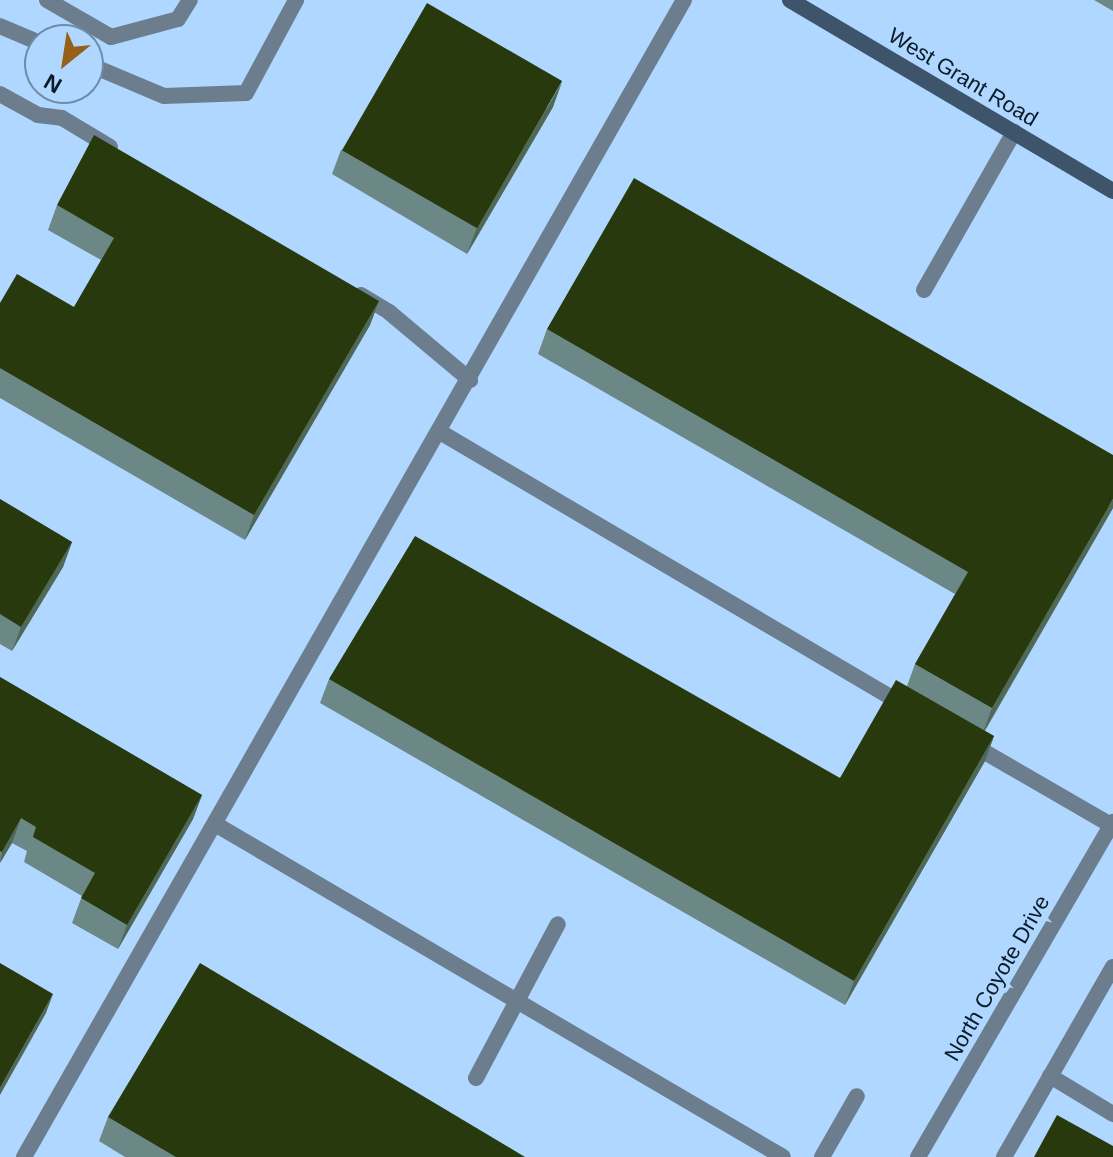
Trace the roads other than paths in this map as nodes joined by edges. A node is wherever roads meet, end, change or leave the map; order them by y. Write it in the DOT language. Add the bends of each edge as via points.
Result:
graph roads {
  1 [pos="47,0"];
  2 [pos="190,0"];
  3 [pos="296,0"];
  4 [pos="684,0"];
  5 [pos="790,0"];
  6 [pos="0,26"];
  7 [pos="24,36"];
  8 [pos="104,71"];
  9 [pos="0,94"];
  10 [pos="1014,132"];
  11 [pos="130,158"];
  12 [pos="1113,191"];
  13 [pos="348,288"];
  14 [pos="924,290"];
  15 [pos="470,380"];
  16 [pos="440,432"];
  17 [pos="914,711"];
  18 [pos="955,735"];
  19 [pos="1112,823"];
  20 [pos="215,824"];
  21 [pos="558,924"];
  22 [pos="1113,967"];
  23 [pos="517,1001"];
  24 [pos="1050,1076"];
  25 [pos="476,1078"];
  26 [pos="857,1096"];
  27 [pos="1113,1114"];
  28 [pos="24,1157"];
  29 [pos="783,1157"];
  30 [pos="822,1157"];
  31 [pos="918,1157"];
  32 [pos="1004,1157"];
  1 -- 2 [label="street" via="111,37 178,19"];
  3 -- 8 [label="street" via="246,93 164,96"];
  4 -- 15 [label="street"];
  5 -- 10 [label="main road, West Grant Road"];
  6 -- 7 [label="street"];
  9 -- 11 [label="street" via="38,115 62,118"];
  10 -- 12 [label="main road, West Grant Road"];
  10 -- 14 [label="street"];
  13 -- 15 [label="street" via="389,312"];
  15 -- 16 [label="street"];
  16 -- 17 [label="street"];
  16 -- 20 [label="street"];
  18 -- 19 [label="street"];
  19 -- 31 [label="street, North Coyote Drive"];
  20 -- 23 [label="street"];
  20 -- 28 [label="street"];
  21 -- 23 [label="street"];
  22 -- 24 [label="street"];
  23 -- 25 [label="street"];
  23 -- 29 [label="street"];
  24 -- 27 [label="street"];
  24 -- 32 [label="street"];
  26 -- 30 [label="street"];
}
